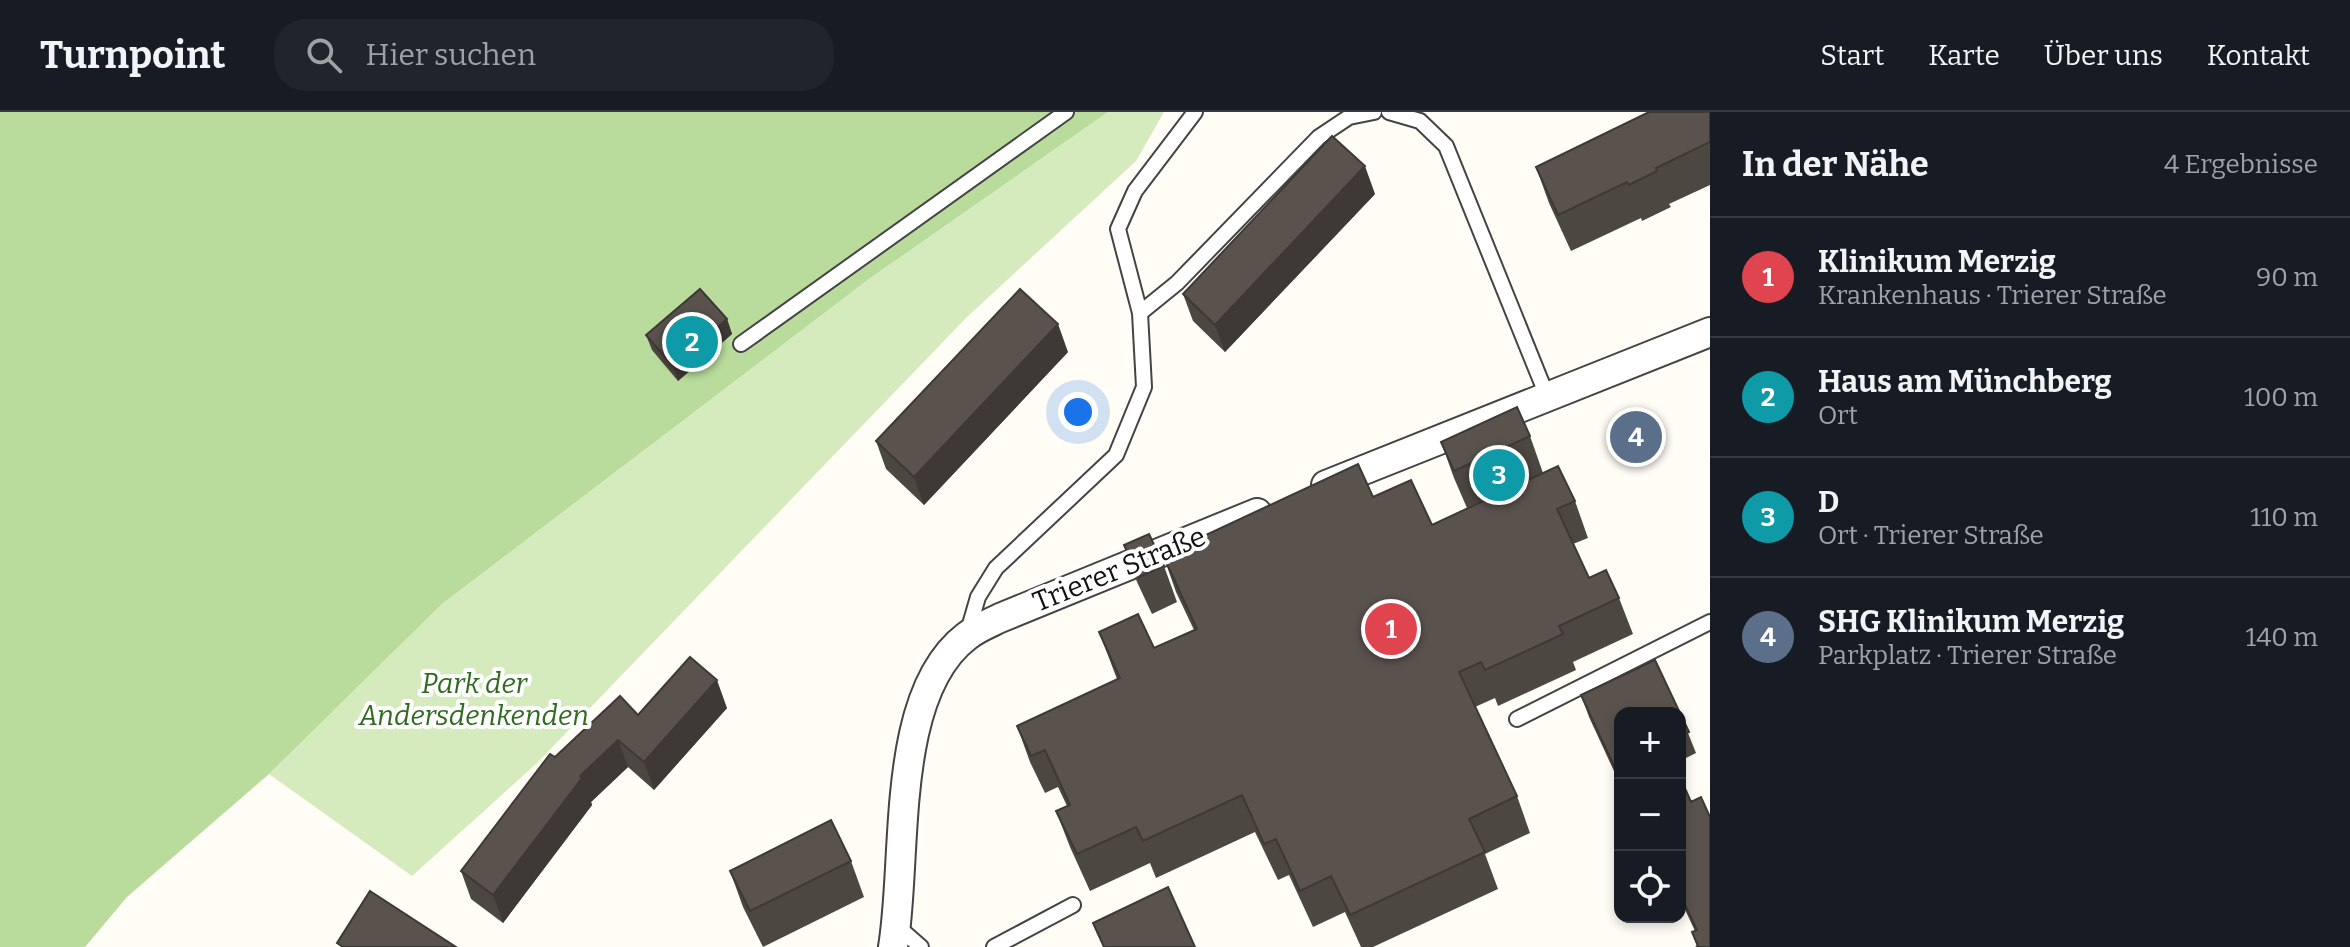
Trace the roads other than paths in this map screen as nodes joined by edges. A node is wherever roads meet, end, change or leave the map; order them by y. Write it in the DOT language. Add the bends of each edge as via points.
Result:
graph roads {
  1 [pos="1066,112"];
  2 [pos="1195,112"];
  3 [pos="1374,112"];
  4 [pos="1389,112"];
  5 [pos="1140,313"];
  6 [pos="1710,332"];
  7 [pos="741,344"];
  8 [pos="1547,396"];
  9 [pos="1710,622"];
  10 [pos="967,636"];
  11 [pos="1517,719"];
  12 [pos="1073,905"];
  13 [pos="895,936"];
  14 [pos="1008,943"];
  15 [pos="921,947"];
  16 [pos="994,947"];
  1 -- 7 [label="lane"];
  2 -- 5 [label="lane" via="1135,191 1118,229"];
  3 -- 5 [label="lane" via="1349,117 1319,137 1177,283"];
  4 -- 8 [label="lane" via="1420,121 1446,146"];
  5 -- 10 [label="lane" via="1144,387 1116,455 996,568 978,597"];
  6 -- 8 [label="street, Trierer Straße"];
  8 -- 10 [label="street, Trierer Straße" via="1000,618"];
  9 -- 11 [label="lane"];
  10 -- 13 [label="street, Trierer Straße" via="945,659 928,690 915,734 905,790"];
  12 -- 14 [label="lane"];
  13 -- 15 [label="lane"];
  14 -- 16 [label="lane"];
}
